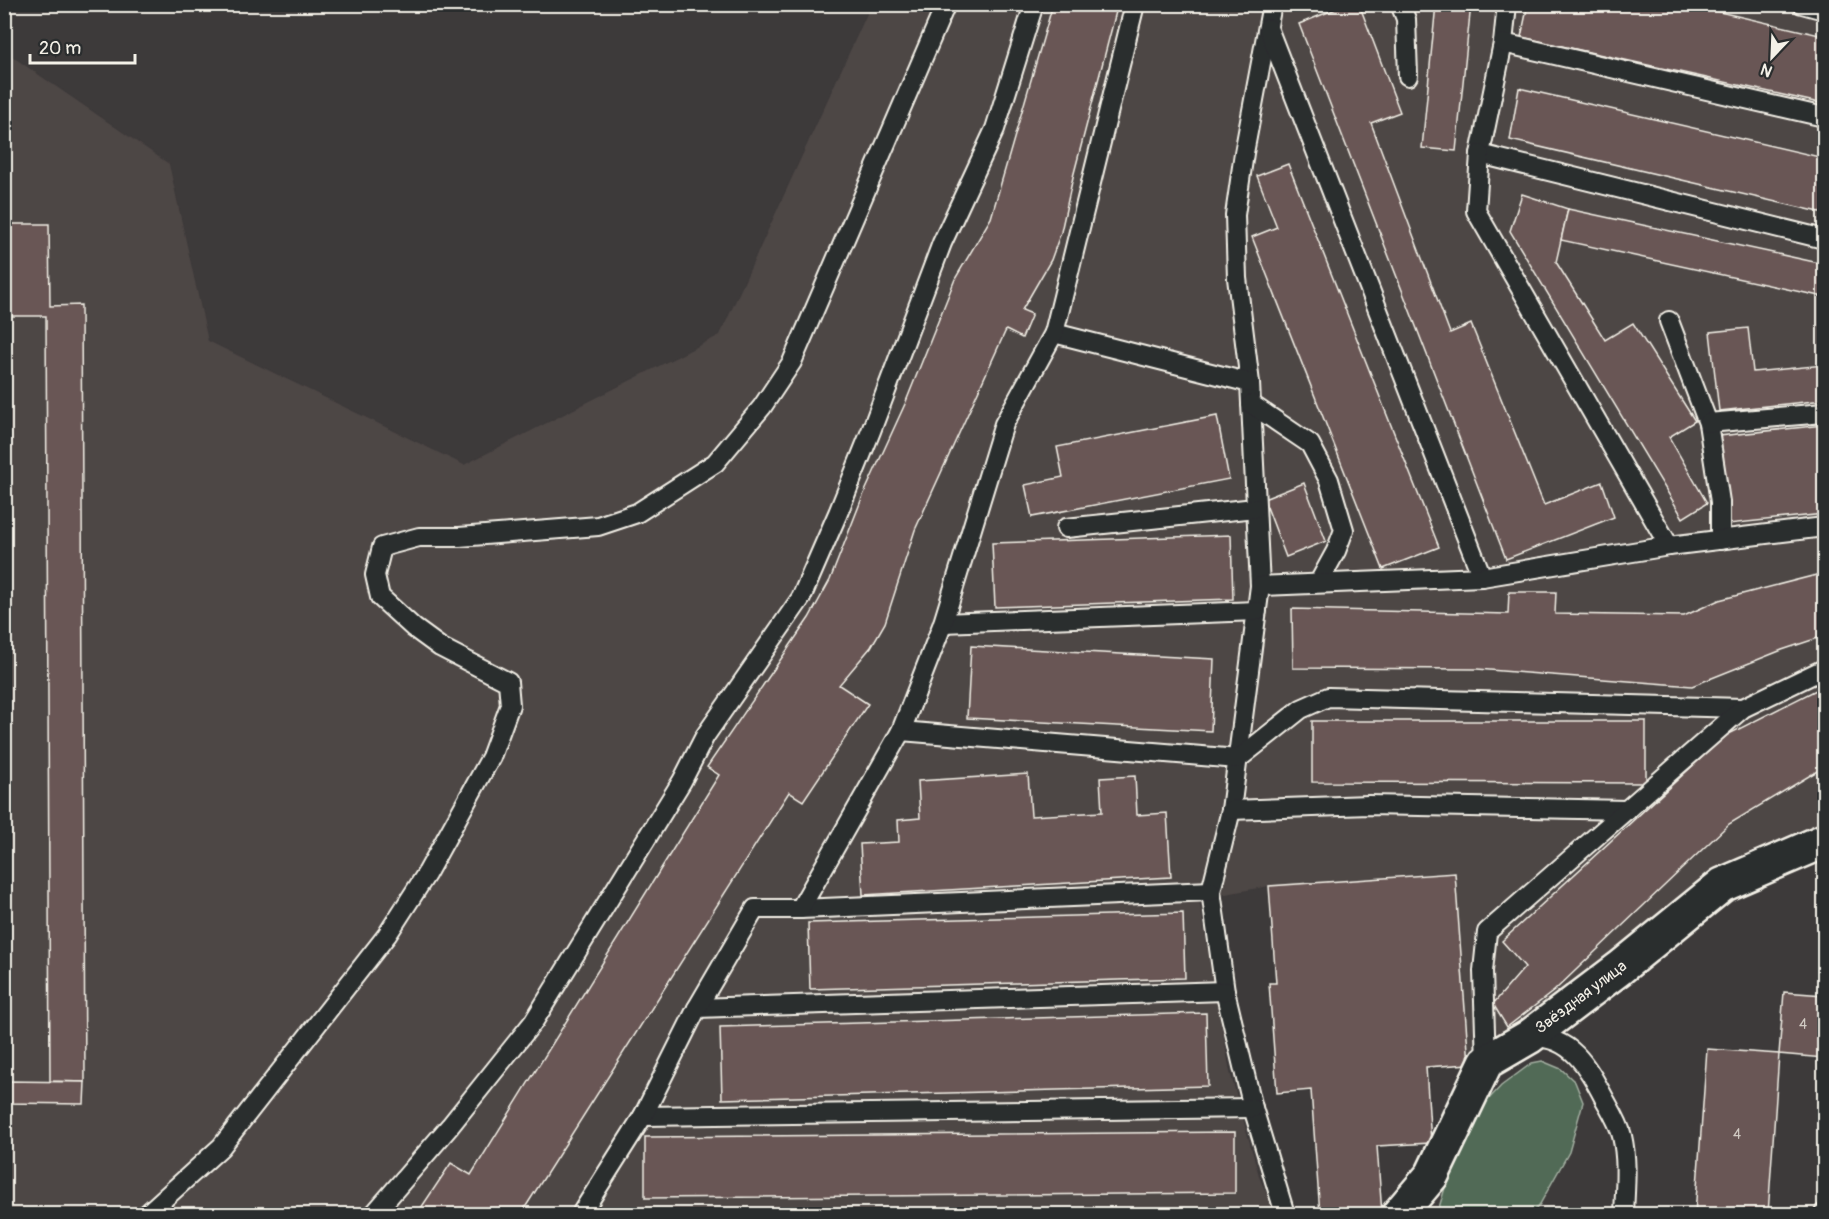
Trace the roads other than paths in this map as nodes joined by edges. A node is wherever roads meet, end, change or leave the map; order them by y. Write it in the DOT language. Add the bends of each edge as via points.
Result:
graph roads {
  1 [pos="946,4"];
  2 [pos="1034,4"];
  3 [pos="1135,4"];
  4 [pos="1272,4"];
  5 [pos="1400,4"];
  6 [pos="1507,4"];
  7 [pos="1802,4"];
  8 [pos="1824,10"];
  9 [pos="1268,28"];
  10 [pos="1503,43"];
  11 [pos="1408,76"];
  12 [pos="1824,117"];
  13 [pos="1480,154"];
  14 [pos="1824,239"];
  15 [pos="1669,321"];
  16 [pos="1054,333"];
  17 [pos="1250,383"];
  18 [pos="1251,404"];
  19 [pos="1824,413"];
  20 [pos="1708,423"];
  21 [pos="1255,508"];
  22 [pos="1824,527"];
  23 [pos="1066,528"];
  24 [pos="1720,540"];
  25 [pos="1669,546"];
  26 [pos="1482,577"];
  27 [pos="1319,582"];
  28 [pos="1260,586"];
  29 [pos="1257,611"];
  30 [pos="943,623"];
  31 [pos="1824,669"];
  32 [pos="1743,708"];
  33 [pos="901,732"];
  34 [pos="1238,759"];
  35 [pos="1231,810"];
  36 [pos="1627,810"];
  37 [pos="1824,841"];
  38 [pos="1211,891"];
  39 [pos="800,909"];
  40 [pos="1225,991"];
  41 [pos="697,1008"];
  42 [pos="1529,1037"];
  43 [pos="1486,1062"];
  44 [pos="1253,1108"];
  45 [pos="642,1116"];
  46 [pos="147,1215"];
  47 [pos="374,1215"];
  48 [pos="580,1215"];
  49 [pos="1285,1215"];
  50 [pos="1400,1215"];
  51 [pos="1624,1215"];
  1 -- 46 [label="lane" via="792,362 762,407 715,463 637,513 598,526 419,537 381,547 375,575 381,597 440,647 507,682 510,705 491,757 427,873 387,935 221,1147"];
  2 -- 47 [label="lane" via="995,129 942,243 871,430 801,598 705,736 682,781 534,1021"];
  3 -- 16 [label="lane"];
  4 -- 9 [label="lane"];
  5 -- 11 [label="lane" via="1406,19"];
  6 -- 10 [label="lane"];
  7 -- 8 [label="lane"];
  9 -- 17 [label="lane" via="1235,215"];
  9 -- 26 [label="lane"];
  10 -- 12 [label="lane"];
  10 -- 13 [label="lane"];
  13 -- 14 [label="lane"];
  13 -- 25 [label="lane" via="1476,211"];
  15 -- 20 [label="lane"];
  16 -- 17 [label="lane"];
  16 -- 30 [label="lane" via="1004,424"];
  17 -- 18 [label="lane"];
  18 -- 21 [label="lane"];
  18 -- 27 [label="lane" via="1310,444 1329,480 1344,530"];
  19 -- 20 [label="lane"];
  20 -- 24 [label="lane" via="1720,502"];
  21 -- 23 [label="lane"];
  21 -- 28 [label="lane"];
  22 -- 24 [label="lane"];
  24 -- 25 [label="lane"];
  25 -- 26 [label="lane"];
  26 -- 27 [label="lane"];
  27 -- 28 [label="lane"];
  28 -- 29 [label="lane"];
  29 -- 30 [label="lane"];
  29 -- 34 [label="lane"];
  30 -- 33 [label="lane"];
  31 -- 32 [label="lane"];
  32 -- 34 [label="lane" via="1328,698 1301,709"];
  32 -- 36 [label="lane"];
  33 -- 34 [label="lane"];
  33 -- 39 [label="lane"];
  34 -- 35 [label="lane"];
  35 -- 36 [label="lane" via="1369,805"];
  35 -- 38 [label="lane"];
  36 -- 43 [label="lane" via="1487,932"];
  37 -- 42 [label="street, Звёздная улица" via="1722,885"];
  38 -- 39 [label="lane"];
  38 -- 40 [label="lane"];
  39 -- 41 [label="lane" via="755,909"];
  40 -- 41 [label="lane"];
  40 -- 44 [label="lane"];
  41 -- 45 [label="lane"];
  42 -- 43 [label="street, Звёздная улица"];
  42 -- 51 [label="lane" via="1546,1036 1573,1050 1595,1079 1622,1134 1626,1166"];
  43 -- 50 [label="street" via="1432,1175"];
  44 -- 45 [label="lane"];
  44 -- 49 [label="lane"];
  45 -- 48 [label="lane"];
}
